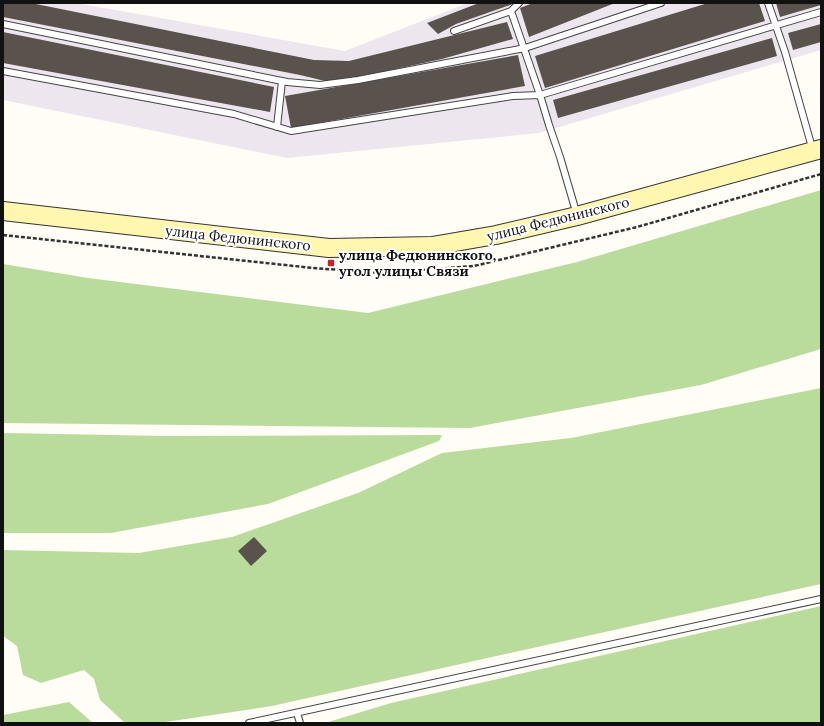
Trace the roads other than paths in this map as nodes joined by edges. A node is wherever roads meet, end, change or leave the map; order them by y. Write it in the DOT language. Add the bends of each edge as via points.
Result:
graph roads {
  1 [pos="519,3"];
  2 [pos="661,3"];
  3 [pos="768,3"];
  4 [pos="511,11"];
  5 [pos="821,12"];
  6 [pos="3,24"];
  7 [pos="776,26"];
  8 [pos="454,31"];
  9 [pos="525,48"];
  10 [pos="3,71"];
  11 [pos="282,81"];
  12 [pos="540,95"];
  13 [pos="277,127"];
  14 [pos="817,150"];
  15 [pos="3,212"];
  16 [pos="577,216"];
  17 [pos="821,600"];
  18 [pos="297,713"];
  19 [pos="249,723"];
  20 [pos="300,723"];
  1 -- 4 [label="lane"];
  2 -- 9 [label="lane"];
  3 -- 7 [label="lane"];
  4 -- 8 [label="lane"];
  4 -- 9 [label="lane"];
  5 -- 7 [label="lane"];
  6 -- 11 [label="lane"];
  7 -- 12 [label="lane"];
  7 -- 14 [label="lane"];
  9 -- 11 [label="lane" via="350,81 320,85"];
  9 -- 12 [label="lane"];
  10 -- 13 [label="lane" via="234,114"];
  11 -- 13 [label="lane"];
  12 -- 13 [label="lane" via="513,96 291,131"];
  12 -- 16 [label="lane"];
  14 -- 16 [label="main road, улица Федюнинского"];
  15 -- 16 [label="main road, улица Федюнинского" via="329,248 432,246 496,235"];
  17 -- 18 [label="lane"];
  18 -- 19 [label="lane"];
  18 -- 20 [label="lane"];
}
